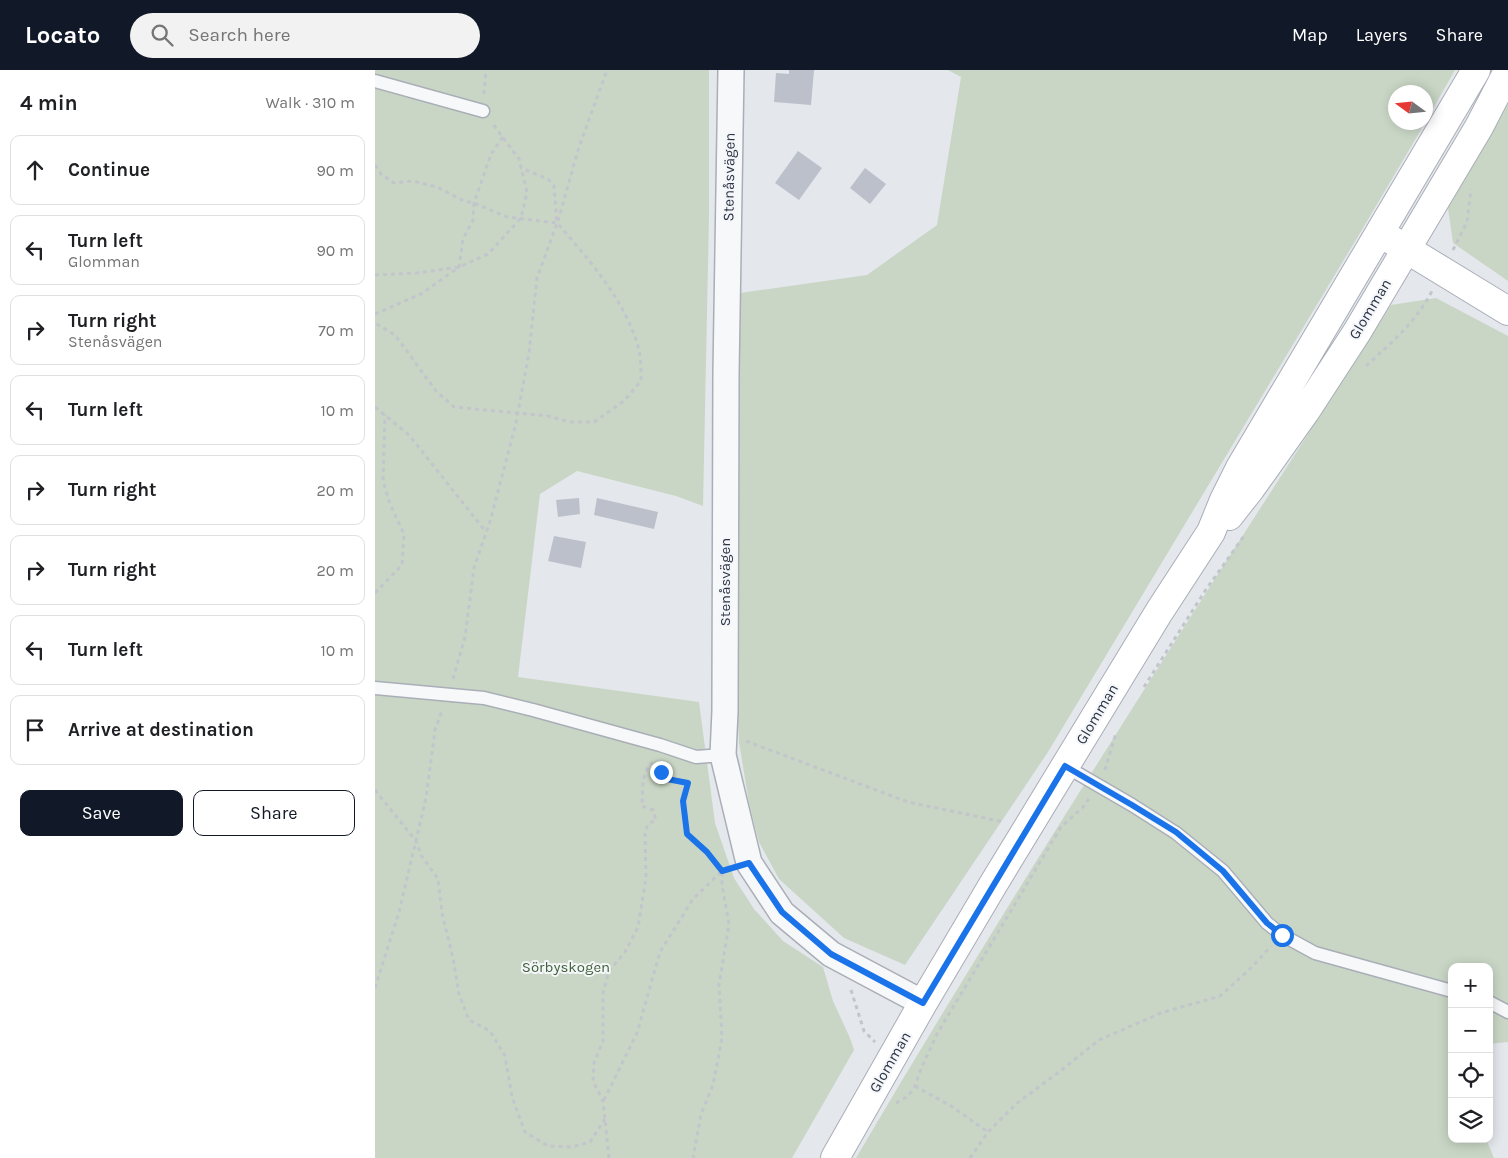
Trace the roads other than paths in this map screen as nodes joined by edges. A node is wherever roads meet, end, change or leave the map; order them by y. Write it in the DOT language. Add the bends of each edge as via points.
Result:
graph roads {
  1 [pos="731,70"];
  2 [pos="1476,70"];
  3 [pos="1508,71"];
  4 [pos="375,81"];
  5 [pos="483,111"];
  6 [pos="1380,233"];
  7 [pos="1406,249"];
  8 [pos="1508,311"];
  9 [pos="1211,532"];
  10 [pos="375,688"];
  11 [pos="723,744"];
  12 [pos="1065,766"];
  13 [pos="1448,990"];
  14 [pos="923,1003"];
  15 [pos="1493,1004"];
  16 [pos="1508,1012"];
  17 [pos="835,1158"];
  1 -- 11 [label="street, Stenåsvägen"];
  2 -- 6 [label="main road, Glomman"];
  3 -- 7 [label="main road, Glomman" via="1479,127"];
  4 -- 5 [label="lane"];
  6 -- 7 [label="main road"];
  6 -- 9 [label="main road, Glomman" via="1241,468"];
  7 -- 8 [label="main road"];
  7 -- 9 [label="main road, Glomman" via="1305,412 1235,509"];
  9 -- 12 [label="main road, Glomman"];
  10 -- 11 [label="lane" via="484,698 696,757"];
  11 -- 14 [label="street, Stenåsvägen" via="749,863 782,912 831,954"];
  12 -- 13 [label="lane" via="1176,832 1223,871 1267,923 1282,935 1315,953"];
  12 -- 14 [label="main road, Glomman"];
  14 -- 17 [label="main road, Glomman"];
  15 -- 16 [label="lane"];
}
